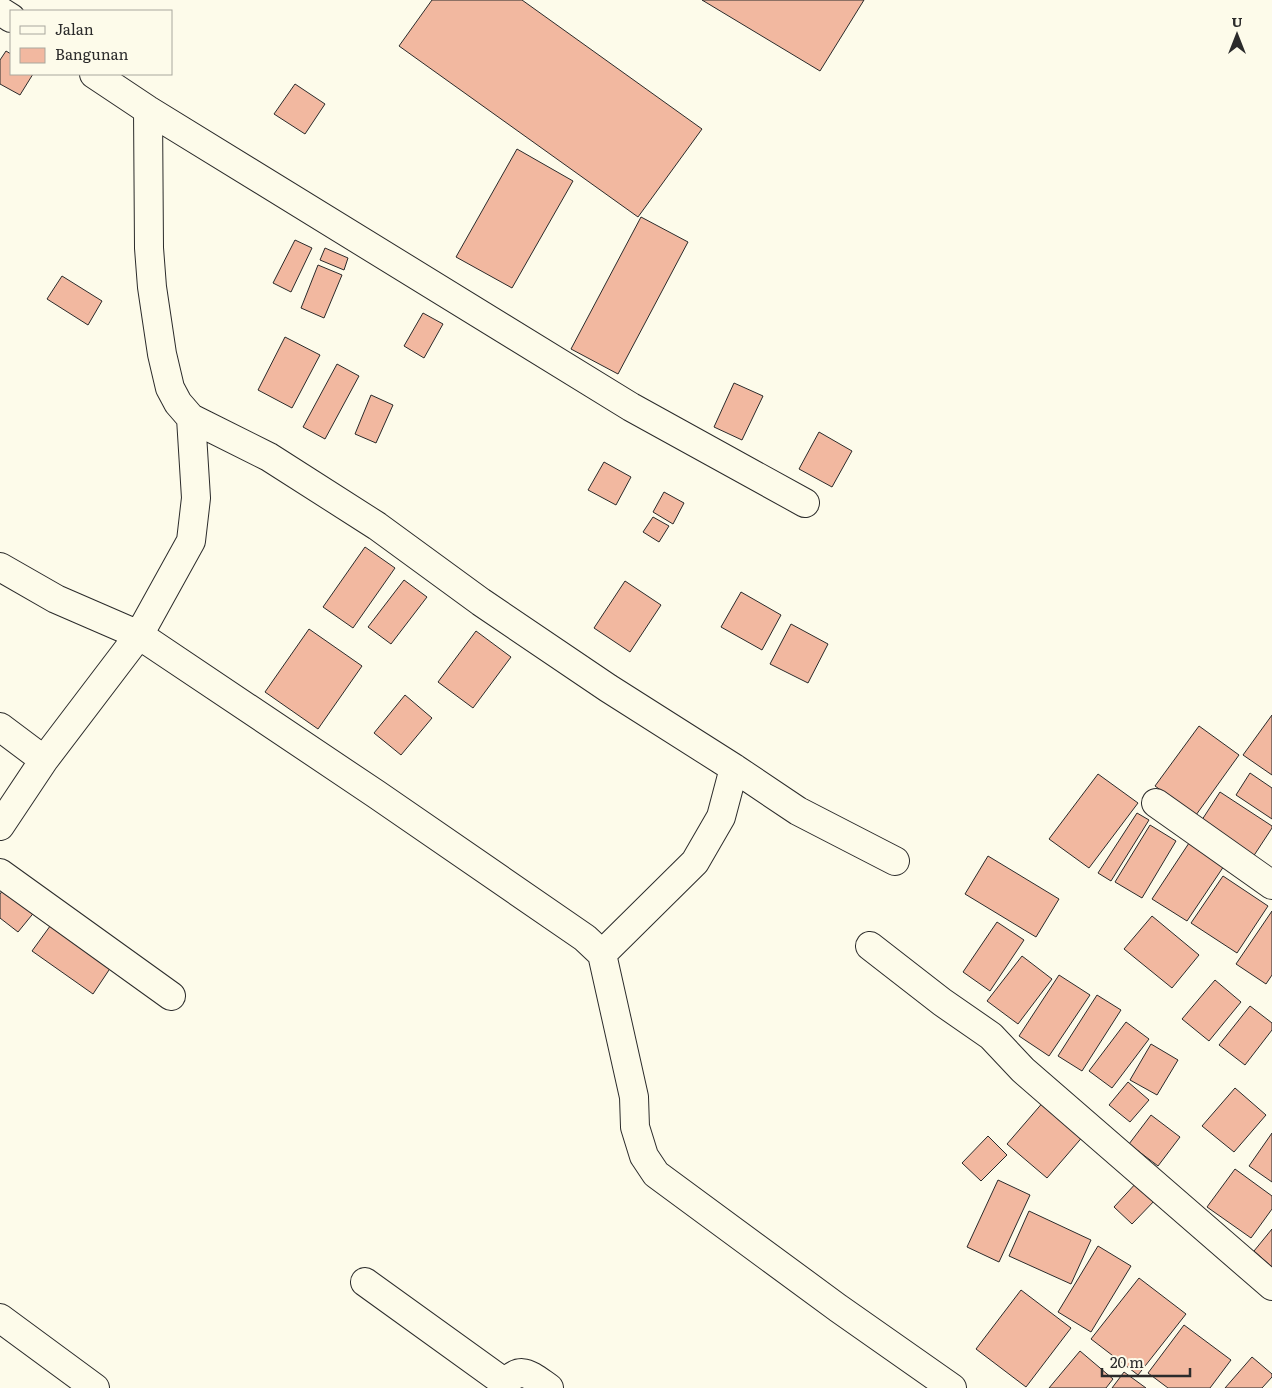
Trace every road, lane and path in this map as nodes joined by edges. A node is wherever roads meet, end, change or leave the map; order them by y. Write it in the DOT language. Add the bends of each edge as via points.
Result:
graph roads {
  1 [pos="96,75"];
  2 [pos="148,110"];
  3 [pos="190,418"];
  4 [pos="805,503"];
  5 [pos="0,567"];
  6 [pos="139,635"];
  7 [pos="0,727"];
  8 [pos="44,760"];
  9 [pos="734,768"];
  10 [pos="1156,803"];
  11 [pos="0,826"];
  12 [pos="895,861"];
  13 [pos="0,872"];
  14 [pos="1272,885"];
  15 [pos="870,946"];
  16 [pos="602,954"];
  17 [pos="170,996"];
  18 [pos="364,1282"];
  19 [pos="1272,1286"];
  20 [pos="0,1318"];
  21 [pos="503,1386"];
  22 [pos="95,1388"];
  23 [pos="549,1388"];
  24 [pos="952,1388"];
  1 -- 2 [label="street"];
  2 -- 3 [label="street" via="152,287 170,388"];
  2 -- 4 [label="street" via="631,407"];
  3 -- 6 [label="street" via="196,498 192,542"];
  3 -- 9 [label="street" via="269,457 377,526 600,683"];
  5 -- 6 [label="street" via="56,599"];
  6 -- 8 [label="street"];
  6 -- 16 [label="street" via="384,799 585,938"];
  7 -- 8 [label="street"];
  8 -- 11 [label="street"];
  9 -- 12 [label="street" via="798,811"];
  9 -- 16 [label="street" via="721,817 694,862"];
  10 -- 14 [label="street"];
  13 -- 17 [label="street"];
  15 -- 19 [label="street" via="991,1036 1023,1070"];
  16 -- 24 [label="street" via="634,1097 635,1126 644,1156 656,1174"];
  18 -- 21 [label="street"];
  20 -- 22 [label="street"];
  21 -- 23 [label="street" via="515,1374 526,1372"];
}
